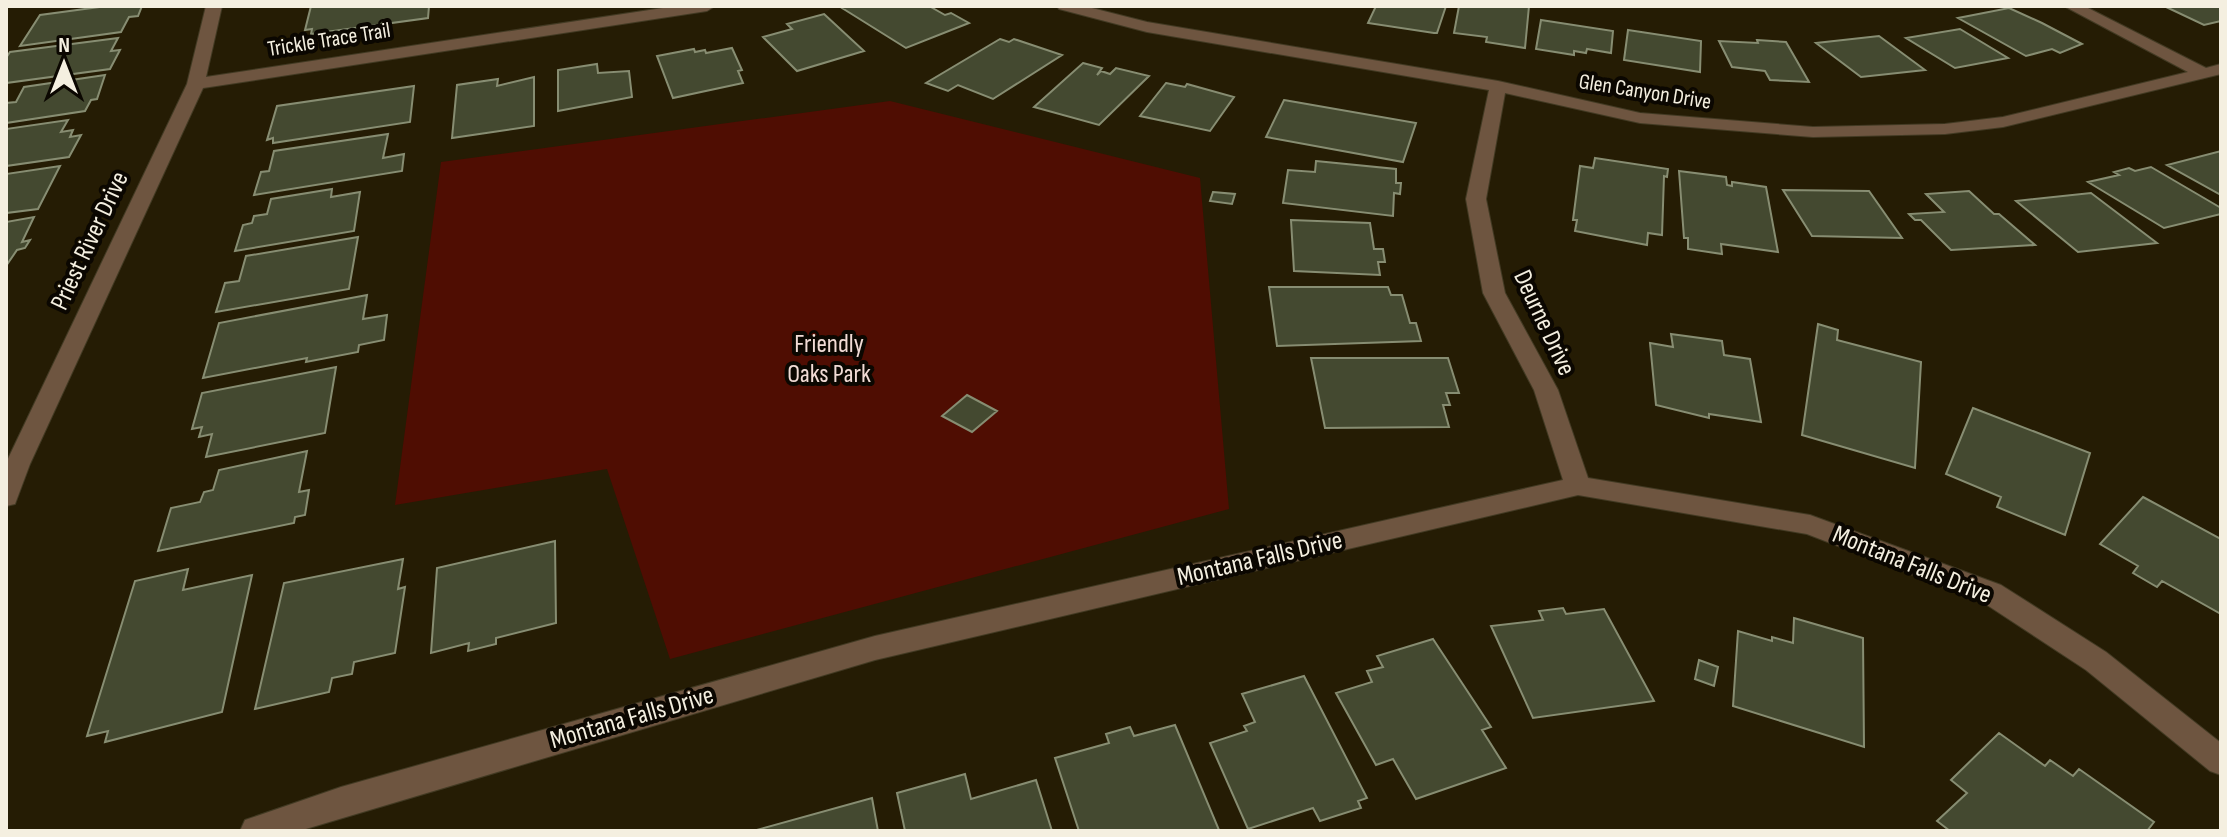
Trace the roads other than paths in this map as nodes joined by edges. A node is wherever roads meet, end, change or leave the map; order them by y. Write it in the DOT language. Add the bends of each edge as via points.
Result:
graph roads {
  1 [pos="214,6"];
  2 [pos="707,6"];
  3 [pos="1065,6"];
  4 [pos="2072,6"];
  5 [pos="2212,71"];
  6 [pos="196,84"];
  7 [pos="1498,86"];
  8 [pos="1578,486"];
  9 [pos="6,497"];
  10 [pos="2221,761"];
  11 [pos="256,831"];
  1 -- 6 [label="street, Priest River Drive"];
  2 -- 6 [label="street, Trickle Trace Trail"];
  3 -- 7 [label="street, Glen Canyon Drive" via="1147,27"];
  4 -- 5 [label="street"];
  5 -- 7 [label="street, Glen Canyon Drive" via="2003,122 1881,132 1640,118"];
  6 -- 9 [label="street, Priest River Drive"];
  7 -- 8 [label="street, Deurne Drive" via="1476,199 1494,293 1546,390"];
  8 -- 10 [label="street, Montana Falls Drive" via="1810,525 1991,593 2096,661"];
  8 -- 11 [label="street, Montana Falls Drive" via="875,648"];
}
